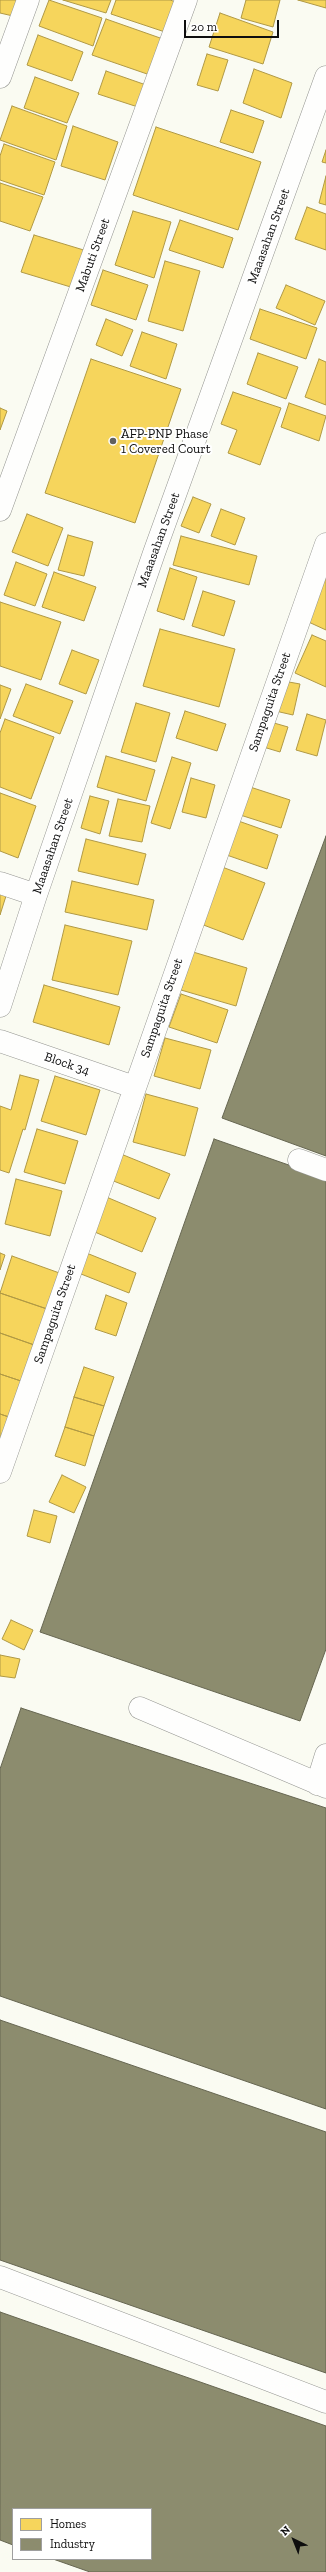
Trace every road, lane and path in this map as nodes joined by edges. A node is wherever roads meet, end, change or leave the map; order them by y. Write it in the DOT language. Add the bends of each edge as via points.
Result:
graph roads {
  1 [pos="28,0"];
  2 [pos="186,0"];
  3 [pos="0,77"];
  4 [pos="326,77"];
  5 [pos="0,510"];
  6 [pos="326,544"];
  7 [pos="0,883"];
  8 [pos="36,895"];
  9 [pos="0,1006"];
  10 [pos="0,1041"];
  11 [pos="134,1088"];
  12 [pos="299,1160"];
  13 [pos="326,1170"];
  14 [pos="0,1472"];
  15 [pos="140,1708"];
  16 [pos="326,1755"];
  17 [pos="321,1786"];
  18 [pos="0,2277"];
  19 [pos="326,2402"];
  1 -- 3 [label="street"];
  2 -- 5 [label="street, Mabuti Street"];
  4 -- 8 [label="street, Maaasahan Street" via="154,553"];
  6 -- 11 [label="street, Sampaguita Street"];
  7 -- 8 [label="street"];
  8 -- 9 [label="street, Maaasahan Street"];
  10 -- 11 [label="street, Block 34"];
  11 -- 14 [label="street, Sampaguita Street"];
  12 -- 13 [label="street"];
  15 -- 17 [label="street"];
  16 -- 17 [label="street"];
  18 -- 19 [label="street"];
}
